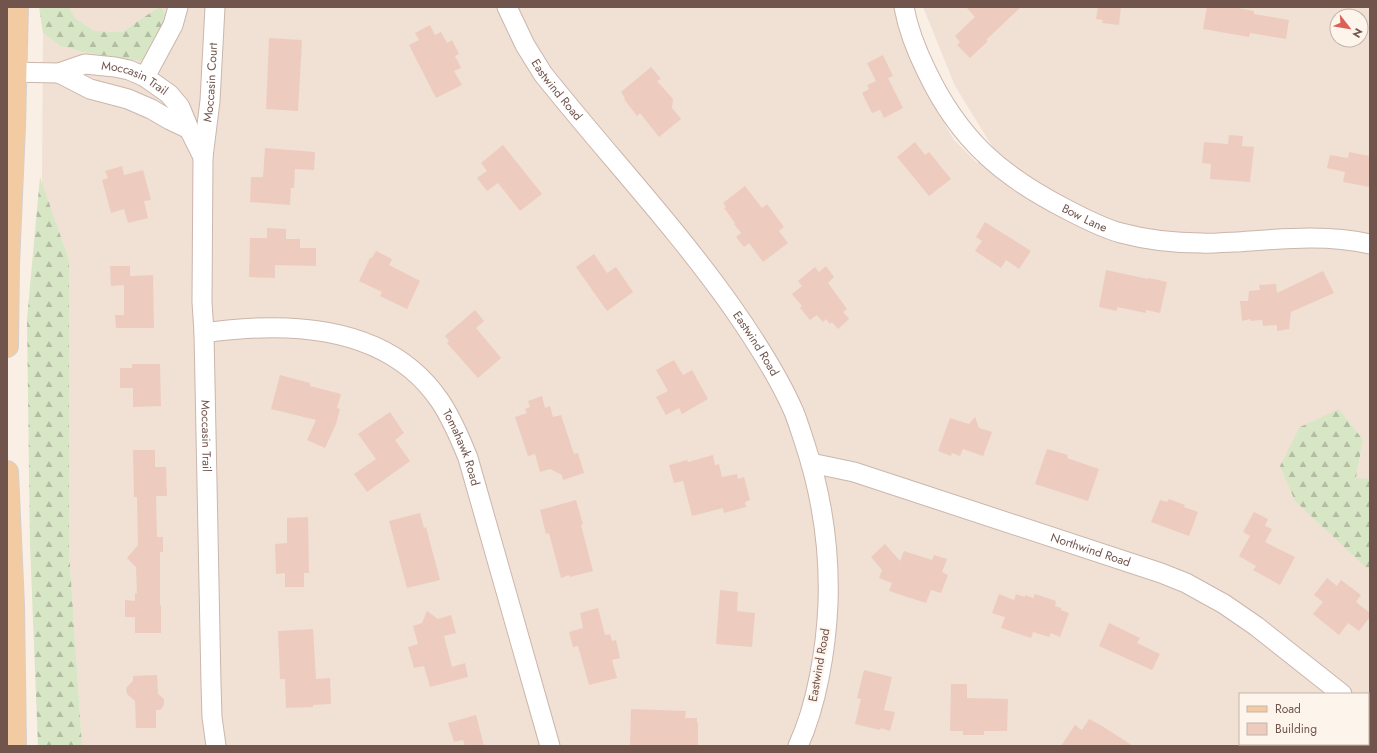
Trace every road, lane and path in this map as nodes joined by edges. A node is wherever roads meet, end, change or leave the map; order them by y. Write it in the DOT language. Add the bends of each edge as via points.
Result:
graph roads {
  1 [pos="17,7"];
  2 [pos="178,7"];
  3 [pos="214,7"];
  4 [pos="507,7"];
  5 [pos="904,7"];
  6 [pos="11,72"];
  7 [pos="59,73"];
  8 [pos="146,77"];
  9 [pos="189,130"];
  10 [pos="203,158"];
  11 [pos="1370,244"];
  12 [pos="204,333"];
  13 [pos="7,346"];
  14 [pos="811,463"];
  15 [pos="7,472"];
  16 [pos="1341,693"];
  17 [pos="804,742"];
  18 [pos="16,746"];
  19 [pos="216,746"];
  20 [pos="550,746"];
  1 -- 6 [label="main road"];
  2 -- 8 [label="street" via="173,25"];
  3 -- 10 [label="street, Moccasin Court" via="210,101"];
  4 -- 14 [label="street, Eastwind Road" via="525,45 543,74 679,236 748,329 776,375 794,413"];
  5 -- 11 [label="street, Bow Lane" via="923,63 938,95 980,151 1010,175 1089,221 1120,233 1151,240 1203,243 1315,238"];
  6 -- 7 [label="street, Moccasin Trail"];
  6 -- 13 [label="main road"];
  7 -- 8 [label="street, Moccasin Trail" via="85,64 115,66"];
  7 -- 9 [label="street, Moccasin Trail" via="90,89 128,99 151,109"];
  8 -- 9 [label="street, Moccasin Trail" via="169,94 180,107"];
  9 -- 10 [label="street, Moccasin Trail"];
  10 -- 12 [label="street, Moccasin Trail"];
  12 -- 19 [label="street, Moccasin Trail" via="211,684"];
  12 -- 20 [label="street, Tomahawk Road" via="274,328 308,329 337,334 370,345 394,358 429,388 455,427 468,458"];
  14 -- 16 [label="street, Northwind Road" via="854,472 1186,583 1256,626"];
  14 -- 17 [label="street, Eastwind Road" via="825,527 829,577 827,626"];
  15 -- 18 [label="main road"];
}
